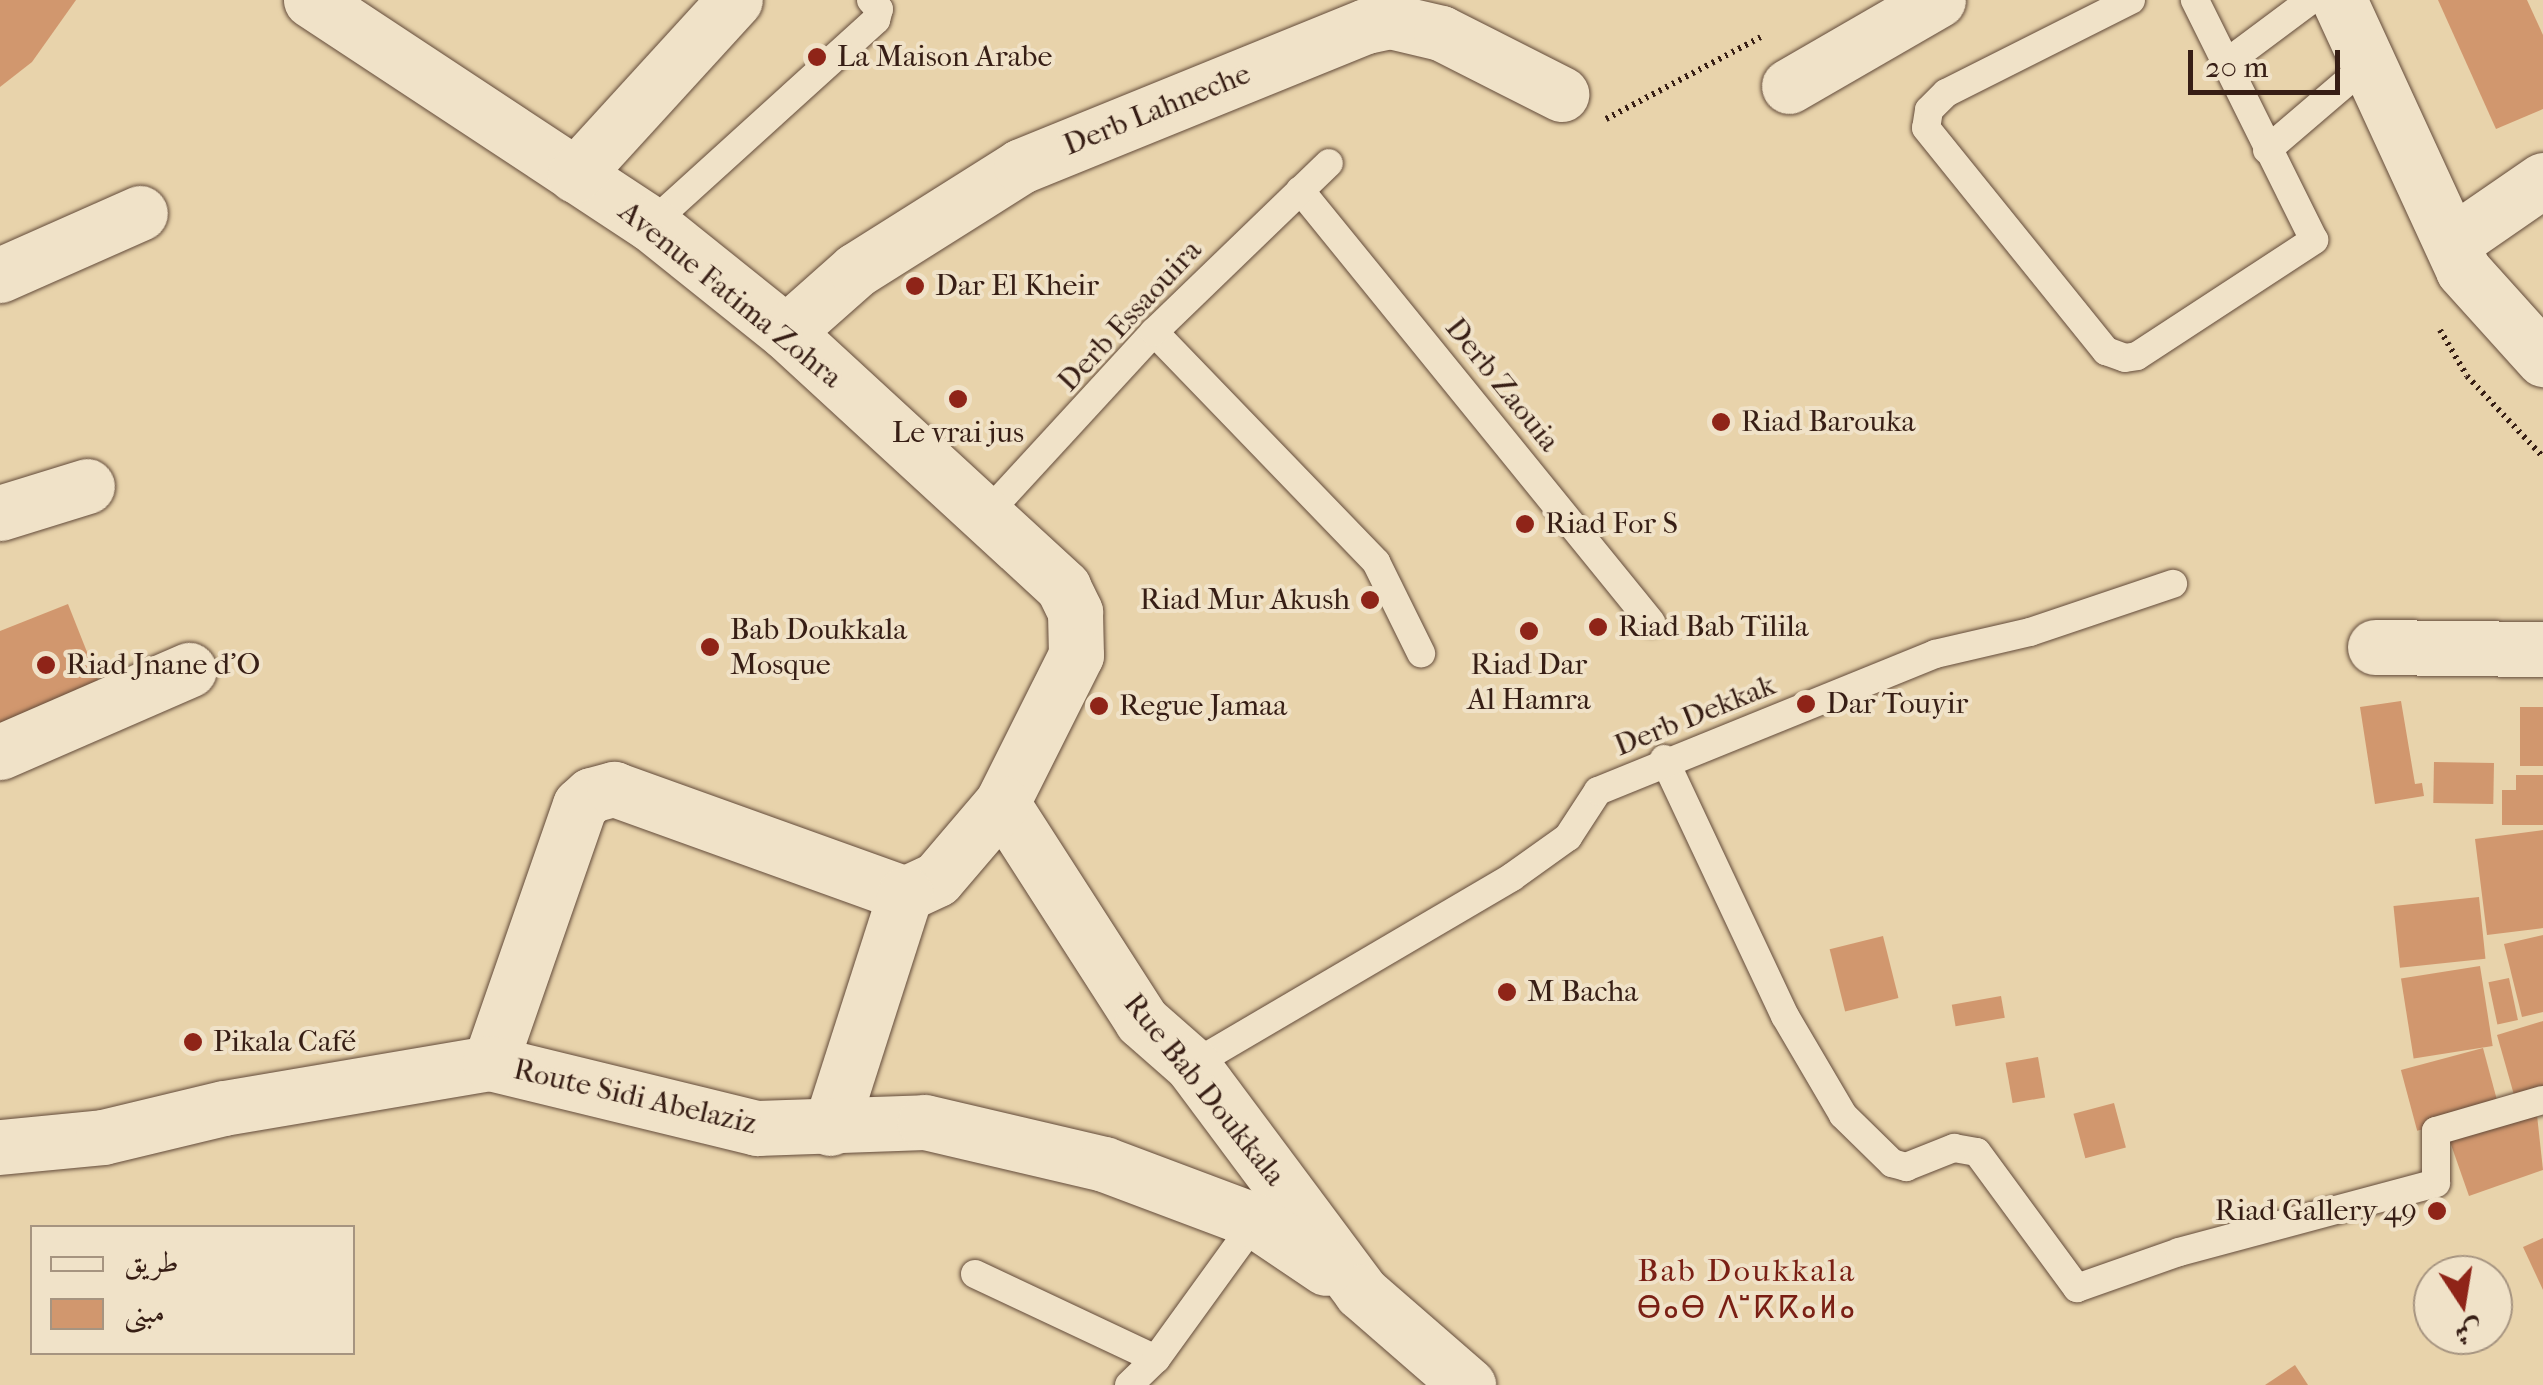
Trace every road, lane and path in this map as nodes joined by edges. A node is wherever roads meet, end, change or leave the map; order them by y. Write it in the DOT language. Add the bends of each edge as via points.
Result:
graph roads {
  1 [pos="311,0"];
  2 [pos="735,0"];
  3 [pos="872,0"];
  4 [pos="1938,0"];
  5 [pos="2131,0"];
  6 [pos="2194,0"];
  7 [pos="2311,0"];
  8 [pos="2339,0"];
  9 [pos="1381,12"];
  10 [pos="2369,63"];
  11 [pos="2224,64"];
  12 [pos="1788,86"];
  13 [pos="1561,94"];
  14 [pos="2267,150"];
  15 [pos="1329,163"];
  16 [pos="575,175"];
  17 [pos="2543,180"];
  18 [pos="1300,190"];
  19 [pos="140,213"];
  20 [pos="651,224"];
  21 [pos="2454,242"];
  22 [pos="0,275"];
  23 [pos="786,332"];
  24 [pos="1154,332"];
  25 [pos="2543,359"];
  26 [pos="87,486"];
  27 [pos="0,513"];
  28 [pos="984,518"];
  29 [pos="2173,584"];
  30 [pos="1652,622"];
  31 [pos="2375,647"];
  32 [pos="2543,649"];
  33 [pos="1421,653"];
  34 [pos="190,670"];
  35 [pos="0,752"];
  36 [pos="1664,759"];
  37 [pos="1002,803"];
  38 [pos="905,894"];
  39 [pos="490,1063"];
  40 [pos="1192,1066"];
  41 [pos="2543,1100"];
  42 [pos="830,1128"];
  43 [pos="0,1147"];
  44 [pos="1256,1220"];
  45 [pos="976,1274"];
  46 [pos="1360,1292"];
  47 [pos="1156,1358"];
  48 [pos="1130,1385"];
  49 [pos="1468,1385"];
  1 -- 16 [label="street, Avenue Fatima Zohra"];
  2 -- 16 [label="street"];
  3 -- 20 [label="lane" via="880,14 876,20"];
  4 -- 12 [label="street"];
  5 -- 14 [label="lane" via="1946,93 1929,110 1926,128 2106,351 2137,356 2314,240"];
  6 -- 11 [label="lane"];
  7 -- 11 [label="lane"];
  8 -- 10 [label="street"];
  9 -- 13 [label="street, Derb Lahneche"];
  9 -- 23 [label="street, Derb Lahneche" via="1021,166 856,270"];
  10 -- 14 [label="lane"];
  10 -- 21 [label="street"];
  11 -- 14 [label="lane"];
  12 -- 13 [label="path" via="1761,36 1608,121"];
  15 -- 18 [label="lane, Derb Essaouira"];
  16 -- 20 [label="street, Avenue Fatima Zohra"];
  17 -- 21 [label="street"];
  18 -- 24 [label="lane, Derb Essaouira"];
  18 -- 30 [label="lane, Derb Zaouia"];
  19 -- 22 [label="street"];
  20 -- 23 [label="street, Avenue Fatima Zohra"];
  21 -- 25 [label="street" via="2463,270"];
  23 -- 28 [label="street, Avenue Fatima Zohra"];
  24 -- 28 [label="lane, Derb Essaouira"];
  24 -- 33 [label="lane" via="1376,562"];
  26 -- 27 [label="street"];
  28 -- 37 [label="street, Avenue Fatima Zohra" via="1064,587 1076,612 1076,655"];
  29 -- 36 [label="lane, Derb Dekkak" via="2030,632 1935,654 1826,702"];
  31 -- 32 [label="street"];
  34 -- 35 [label="street"];
  36 -- 40 [label="lane, Derb Dekkak" via="1598,791 1568,837 1512,877"];
  36 -- 41 [label="lane" via="1785,1016 1843,1115 1892,1163 1906,1167 1954,1148 1977,1152 2077,1288 2179,1252 2436,1183 2436,1130"];
  37 -- 38 [label="street" via="928,887"];
  37 -- 40 [label="street, Rue Bab Doukkala" via="1142,1022"];
  38 -- 39 [label="street" via="602,790 580,805"];
  38 -- 42 [label="street"];
  39 -- 42 [label="street, Route Sidi Abelaziz" via="757,1128"];
  39 -- 43 [label="street, Route Sidi Abelaziz" via="224,1108 103,1137"];
  40 -- 46 [label="street, Rue Bab Doukkala"];
  42 -- 44 [label="street, Route Sidi Abelaziz" via="925,1122 1104,1164"];
  44 -- 46 [label="street, Route Sidi Abelaziz"];
  44 -- 47 [label="lane"];
  45 -- 47 [label="lane"];
  46 -- 49 [label="street, Rue Bab Doukkala"];
  47 -- 48 [label="lane"];
}
